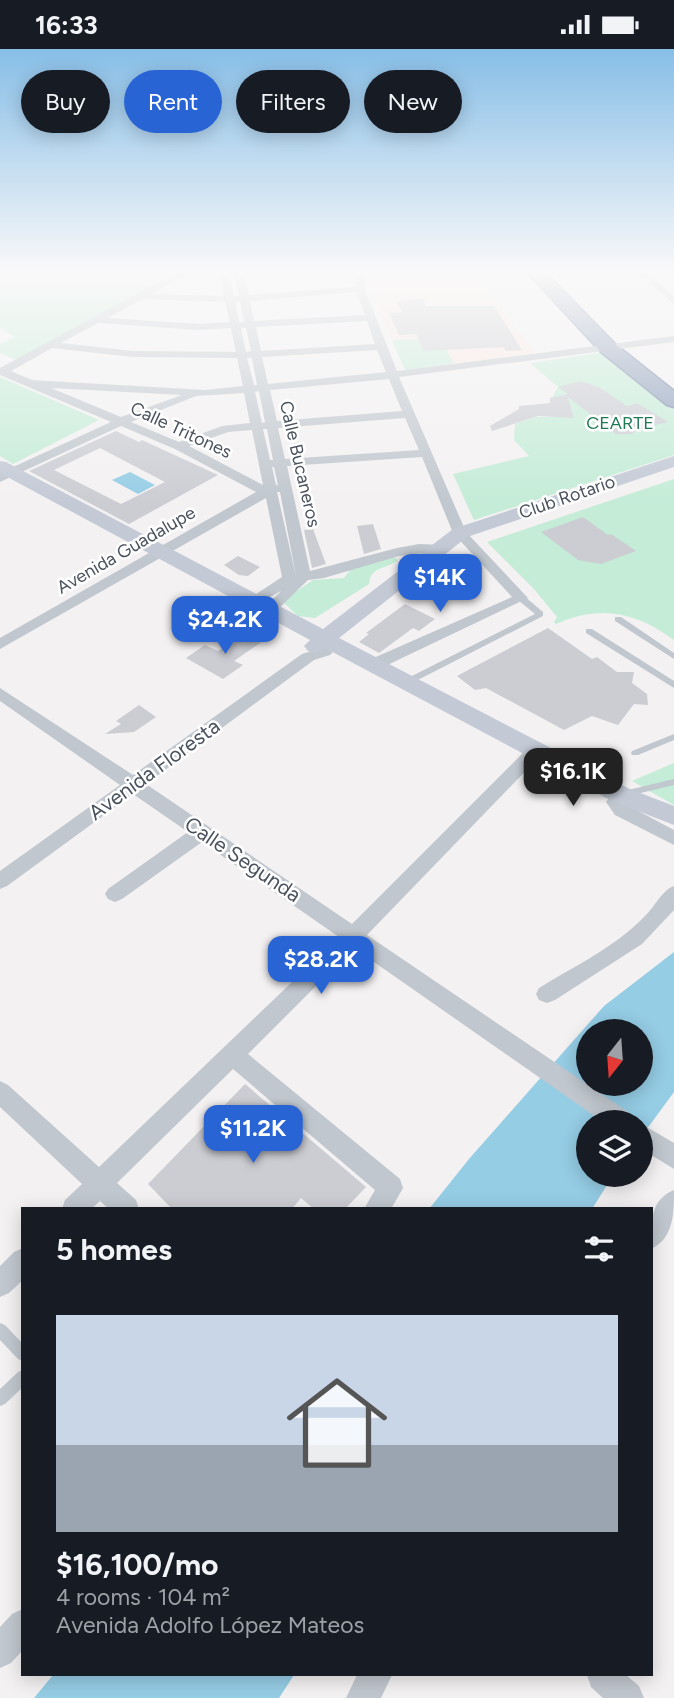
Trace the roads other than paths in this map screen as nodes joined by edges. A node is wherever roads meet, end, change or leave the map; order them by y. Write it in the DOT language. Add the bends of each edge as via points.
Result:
graph roads {
  1 [pos="41,350"];
  2 [pos="96,350"];
  3 [pos="241,350"];
  4 [pos="256,350"];
  5 [pos="329,350"];
  6 [pos="382,350"];
  7 [pos="592,350"];
  8 [pos="610,350"];
  9 [pos="639,350"];
  10 [pos="257,354"];
  11 [pos="242,355"];
  12 [pos="1,371"];
  13 [pos="393,375"];
  14 [pos="674,377"];
  15 [pos="29,383"];
  16 [pos="263,387"];
  17 [pos="249,388"];
  18 [pos="205,393"];
  19 [pos="674,401"];
  20 [pos="409,414"];
  21 [pos="121,421"];
  22 [pos="264,425"];
  23 [pos="179,446"];
  24 [pos="424,453"];
  25 [pos="674,461"];
  26 [pos="264,464"];
  27 [pos="279,464"];
  28 [pos="674,472"];
  29 [pos="3,474"];
  30 [pos="287,488"];
  31 [pos="269,491"];
  32 [pos="465,540"];
  33 [pos="437,548"];
  34 [pos="397,552"];
  35 [pos="155,555"];
  36 [pos="414,567"];
  37 [pos="304,576"];
  38 [pos="521,598"];
  39 [pos="262,604"];
  40 [pos="618,619"];
  41 [pos="589,631"];
  42 [pos="0,644"];
  43 [pos="322,647"];
  44 [pos="674,657"];
  45 [pos="375,664"];
  46 [pos="407,682"];
  47 [pos="674,685"];
  48 [pos="0,693"];
  49 [pos="674,737"];
  50 [pos="635,753"];
  51 [pos="531,756"];
  52 [pos="674,782"];
  53 [pos="133,784"];
  54 [pos="618,798"];
  55 [pos="674,816"];
  56 [pos="674,826"];
  57 [pos="202,832"];
  58 [pos="674,838"];
  59 [pos="0,881"];
  60 [pos="115,894"];
  61 [pos="674,894"];
  62 [pos="354,936"];
  63 [pos="547,995"];
  64 [pos="232,1054"];
  65 [pos="0,1092"];
  66 [pos="606,1110"];
  67 [pos="653,1143"];
  68 [pos="674,1157"];
  69 [pos="100,1183"];
  70 [pos="674,1202"];
  71 [pos="76,1207"];
  72 [pos="125,1207"];
  73 [pos="377,1207"];
  74 [pos="653,1232"];
  75 [pos="21,1263"];
  76 [pos="0,1284"];
  77 [pos="0,1330"];
  78 [pos="21,1352"];
  79 [pos="21,1379"];
  80 [pos="0,1399"];
  81 [pos="21,1627"];
  82 [pos="0,1652"];
  83 [pos="375,1676"];
  84 [pos="604,1676"];
  85 [pos="362,1698"];
  86 [pos="627,1698"];
  1 -- 12 [label="street"];
  2 -- 11 [label="street" via="161,357"];
  3 -- 11 [label="street, Calle Bucaneros"];
  4 -- 10 [label="street, Calle Bucaneros"];
  5 -- 10 [label="street"];
  6 -- 13 [label="street"];
  7 -- 13 [label="street"];
  8 -- 19 [label="highway"];
  9 -- 14 [label="highway"];
  10 -- 11 [label="street"];
  10 -- 16 [label="street, Calle Bucaneros"];
  11 -- 17 [label="street, Calle Bucaneros"];
  12 -- 15 [label="street, Calle Tritones"];
  13 -- 16 [label="street"];
  13 -- 20 [label="street"];
  15 -- 18 [label="street"];
  15 -- 21 [label="street, Calle Tritones"];
  16 -- 17 [label="street"];
  16 -- 22 [label="street, Calle Bucaneros"];
  17 -- 18 [label="street"];
  17 -- 22 [label="street, Calle Bucaneros"];
  18 -- 21 [label="street"];
  20 -- 22 [label="street"];
  20 -- 24 [label="street"];
  21 -- 23 [label="street, Calle Tritones"];
  21 -- 29 [label="street"];
  22 -- 23 [label="street" via="226,429"];
  22 -- 26 [label="street, Calle Bucaneros"];
  22 -- 27 [label="street, Calle Bucaneros"];
  23 -- 31 [label="street, Calle Tritones"];
  24 -- 27 [label="street"];
  24 -- 32 [label="street"];
  25 -- 32 [label="main road, Club Rotario"];
  26 -- 27 [label="street"];
  26 -- 31 [label="street, Calle Bucaneros"];
  27 -- 30 [label="street, Calle Bucaneros"];
  28 -- 32 [label="main road, Club Rotario"];
  29 -- 35 [label="main road"];
  30 -- 31 [label="street"];
  30 -- 37 [label="street, Calle Bucaneros"];
  31 -- 35 [label="street, Avenida Guadalupe"];
  31 -- 39 [label="street, Calle Bucaneros" via="289,577"];
  32 -- 33 [label="main road, Avenida Floresta"];
  32 -- 38 [label="street"];
  32 -- 43 [label="main road, Avenida Floresta"];
  33 -- 34 [label="street"];
  33 -- 36 [label="main road, Avenida Floresta"];
  34 -- 36 [label="street"];
  34 -- 37 [label="street"];
  35 -- 39 [label="main road"];
  35 -- 42 [label="street, Avenida Guadalupe"];
  35 -- 43 [label="main road"];
  36 -- 43 [label="main road, Avenida Floresta"];
  37 -- 39 [label="street"];
  38 -- 45 [label="street"];
  38 -- 46 [label="lane" via="540,614"];
  39 -- 43 [label="main road"];
  40 -- 44 [label="lane"];
  41 -- 47 [label="lane"];
  43 -- 45 [label="main road"];
  43 -- 51 [label="main road"];
  43 -- 53 [label="street, Avenida Floresta"];
  45 -- 46 [label="main road"];
  46 -- 51 [label="main road"];
  48 -- 53 [label="street, Calle Segunda"];
  49 -- 50 [label="lane"];
  51 -- 54 [label="main road"];
  51 -- 62 [label="street"];
  52 -- 54 [label="lane"];
  53 -- 57 [label="street, Calle Segunda"];
  53 -- 59 [label="street, Avenida Floresta"];
  54 -- 55 [label="main road"];
  54 -- 56 [label="main road"];
  54 -- 58 [label="street" via="621,810"];
  57 -- 60 [label="street"];
  57 -- 62 [label="street, Calle Segunda"];
  61 -- 63 [label="street" via="635,937"];
  62 -- 64 [label="street"];
  62 -- 66 [label="street, Calle Segunda"];
  64 -- 69 [label="street"];
  64 -- 73 [label="street" via="391,1188"];
  65 -- 69 [label="street"];
  67 -- 68 [label="street"];
  69 -- 71 [label="street"];
  69 -- 72 [label="street"];
  70 -- 74 [label="street"];
  75 -- 76 [label="street"];
  77 -- 78 [label="lane"];
  79 -- 80 [label="lane"];
  81 -- 82 [label="street"];
  83 -- 85 [label="street"];
  84 -- 86 [label="street"];
}
